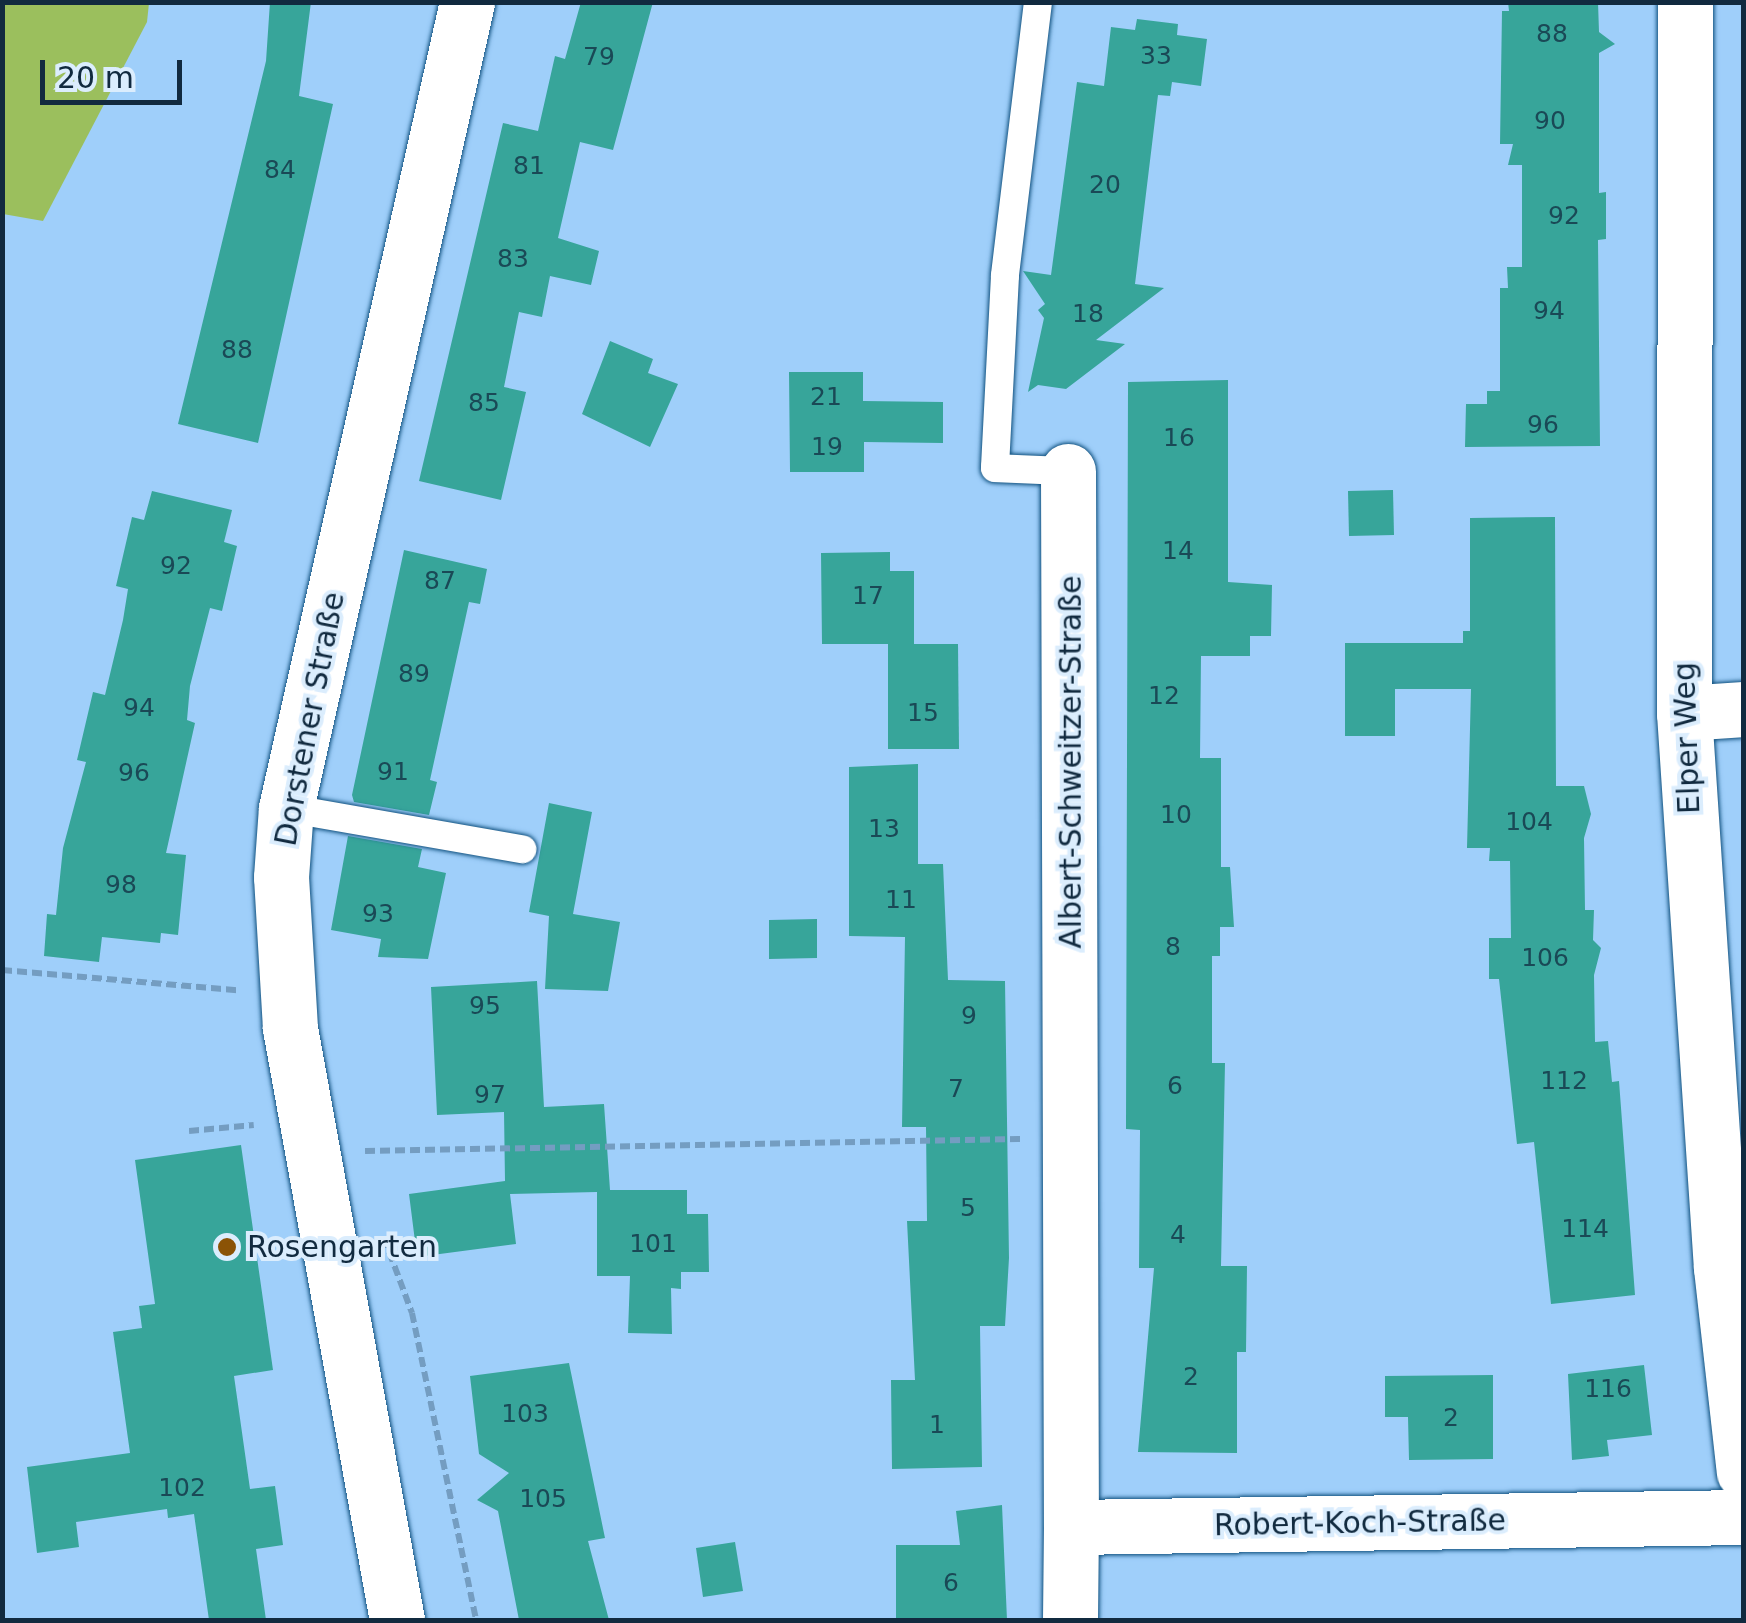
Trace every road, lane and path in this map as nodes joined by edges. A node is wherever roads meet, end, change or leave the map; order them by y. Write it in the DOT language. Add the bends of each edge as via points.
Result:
graph roads {
  1 [pos="467,2"];
  2 [pos="1038,2"];
  3 [pos="1685,2"];
  4 [pos="1068,470"];
  5 [pos="1744,709"];
  6 [pos="1684,713"];
  7 [pos="286,808"];
  8 [pos="522,849"];
  9 [pos="2,970"];
  10 [pos="243,990"];
  11 [pos="254,1125"];
  12 [pos="189,1131"];
  13 [pos="1074,1139"];
  14 [pos="351,1151"];
  15 [pos="378,1223"];
  16 [pos="1744,1472"];
  17 [pos="1744,1517"];
  18 [pos="1070,1527"];
  19 [pos="397,1620"];
  20 [pos="476,1620"];
  21 [pos="1070,1620"];
  1 -- 7 [label="street, Dorstener Straße"];
  2 -- 4 [label="lane, Albert-Schweitzer-Straße" via="1005,276 994,468"];
  3 -- 6 [label="street, Elper Weg"];
  4 -- 13 [label="street, Albert-Schweitzer-Straße"];
  5 -- 6 [label="street"];
  6 -- 16 [label="street, Elper Weg" via="1720,1249"];
  7 -- 8 [label="lane"];
  7 -- 19 [label="street, Dorstener Straße" via="280,938 290,1028"];
  9 -- 10 [label="path"];
  11 -- 12 [label="path"];
  13 -- 14 [label="path"];
  13 -- 18 [label="street, Albert-Schweitzer-Straße"];
  15 -- 20 [label="path" via="412,1313"];
  17 -- 18 [label="street, Robert-Koch-Straße"];
  18 -- 21 [label="street"];
}
